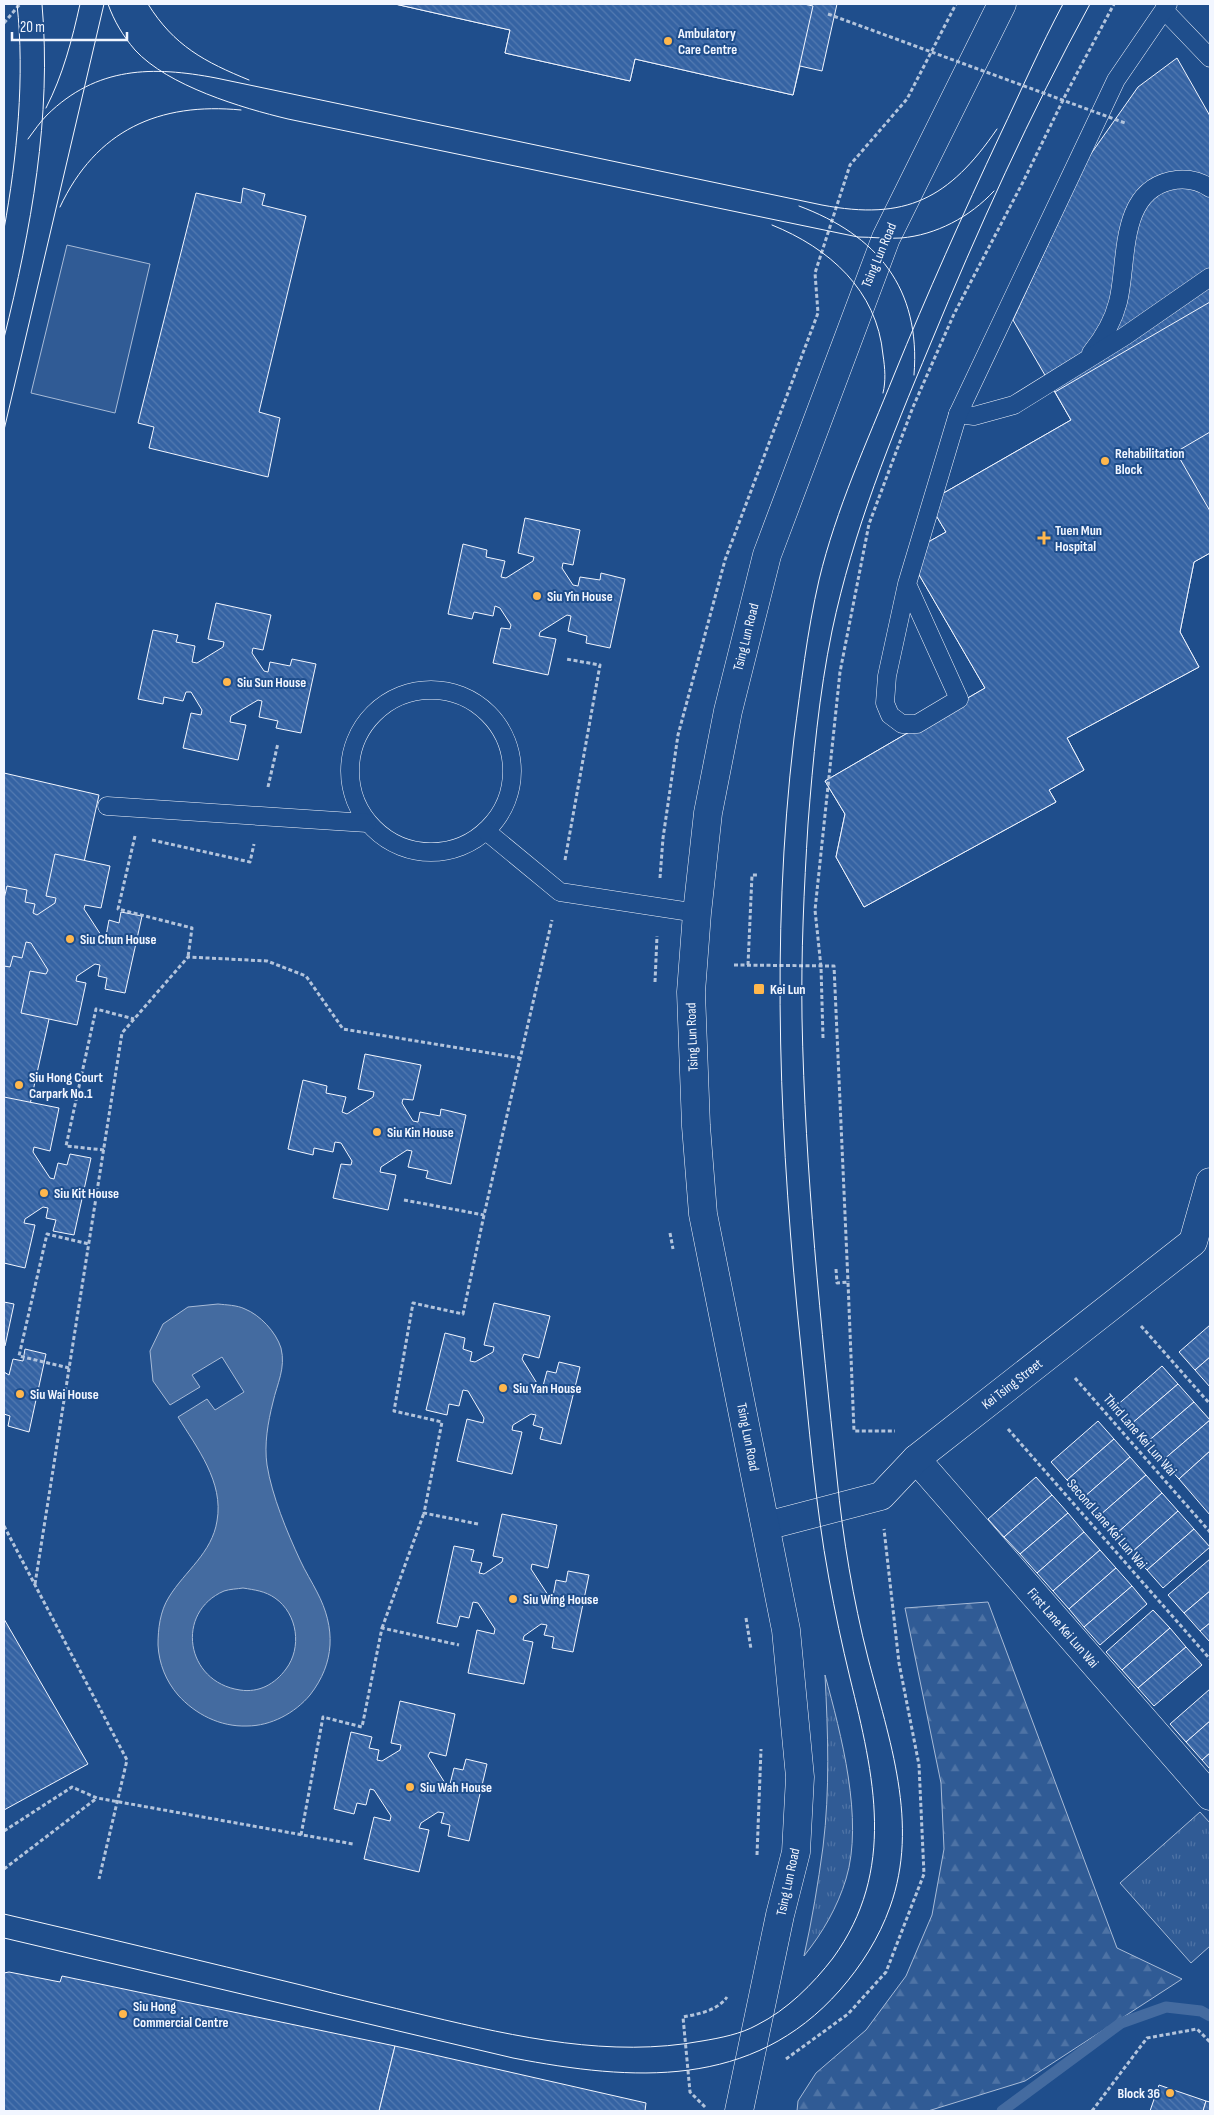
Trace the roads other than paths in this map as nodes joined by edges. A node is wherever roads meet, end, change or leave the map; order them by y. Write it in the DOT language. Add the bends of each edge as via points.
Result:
graph roads {
  1 [pos="1002,4"];
  2 [pos="1166,7"];
  3 [pos="1210,58"];
  4 [pos="1210,188"];
  5 [pos="1210,277"];
  6 [pos="1083,363"];
  7 [pos="958,414"];
  8 [pos="907,584"];
  9 [pos="107,806"];
  10 [pos="367,823"];
  11 [pos="486,831"];
  12 [pos="697,913"];
  13 [pos="1210,1182"];
  14 [pos="916,1459"];
  15 [pos="766,1526"];
  16 [pos="1210,1796"];
  17 [pos="739,2111"];
  1 -- 12 [label="street, Tsing Lun Road" via="886,238 767,555 728,711 708,813"];
  2 -- 3 [label="lane"];
  2 -- 7 [label="lane" via="1116,80"];
  4 -- 6 [label="lane" via="1179,179 1151,189 1140,200 1132,215 1113,321"];
  5 -- 6 [label="lane"];
  6 -- 7 [label="lane" via="1014,405 974,416"];
  7 -- 8 [label="lane"];
  8 -- 8 [label="lane" via="959,699 917,724 902,724 890,715 885,702 887,676"];
  9 -- 10 [label="lane"];
  10 -- 11 [label="lane" via="388,840 412,850 438,852 464,845"];
  10 -- 11 [label="lane" via="354,800 348,773 352,746 365,721 385,704 410,692 437,689 463,696 486,710 503,732 512,757 512,784 503,810"];
  11 -- 12 [label="lane" via="560,892"];
  12 -- 15 [label="street, Tsing Lun Road" via="691,992 703,1214"];
  13 -- 14 [label="street, Kei Tsing Street" via="1193,1242"];
  14 -- 15 [label="street, Kei Tsing Street" via="881,1496"];
  14 -- 16 [label="street, First Lane Kei Lun Wai"];
  15 -- 17 [label="street, Tsing Lun Road" via="786,1630 800,1777 796,1852"];
}
